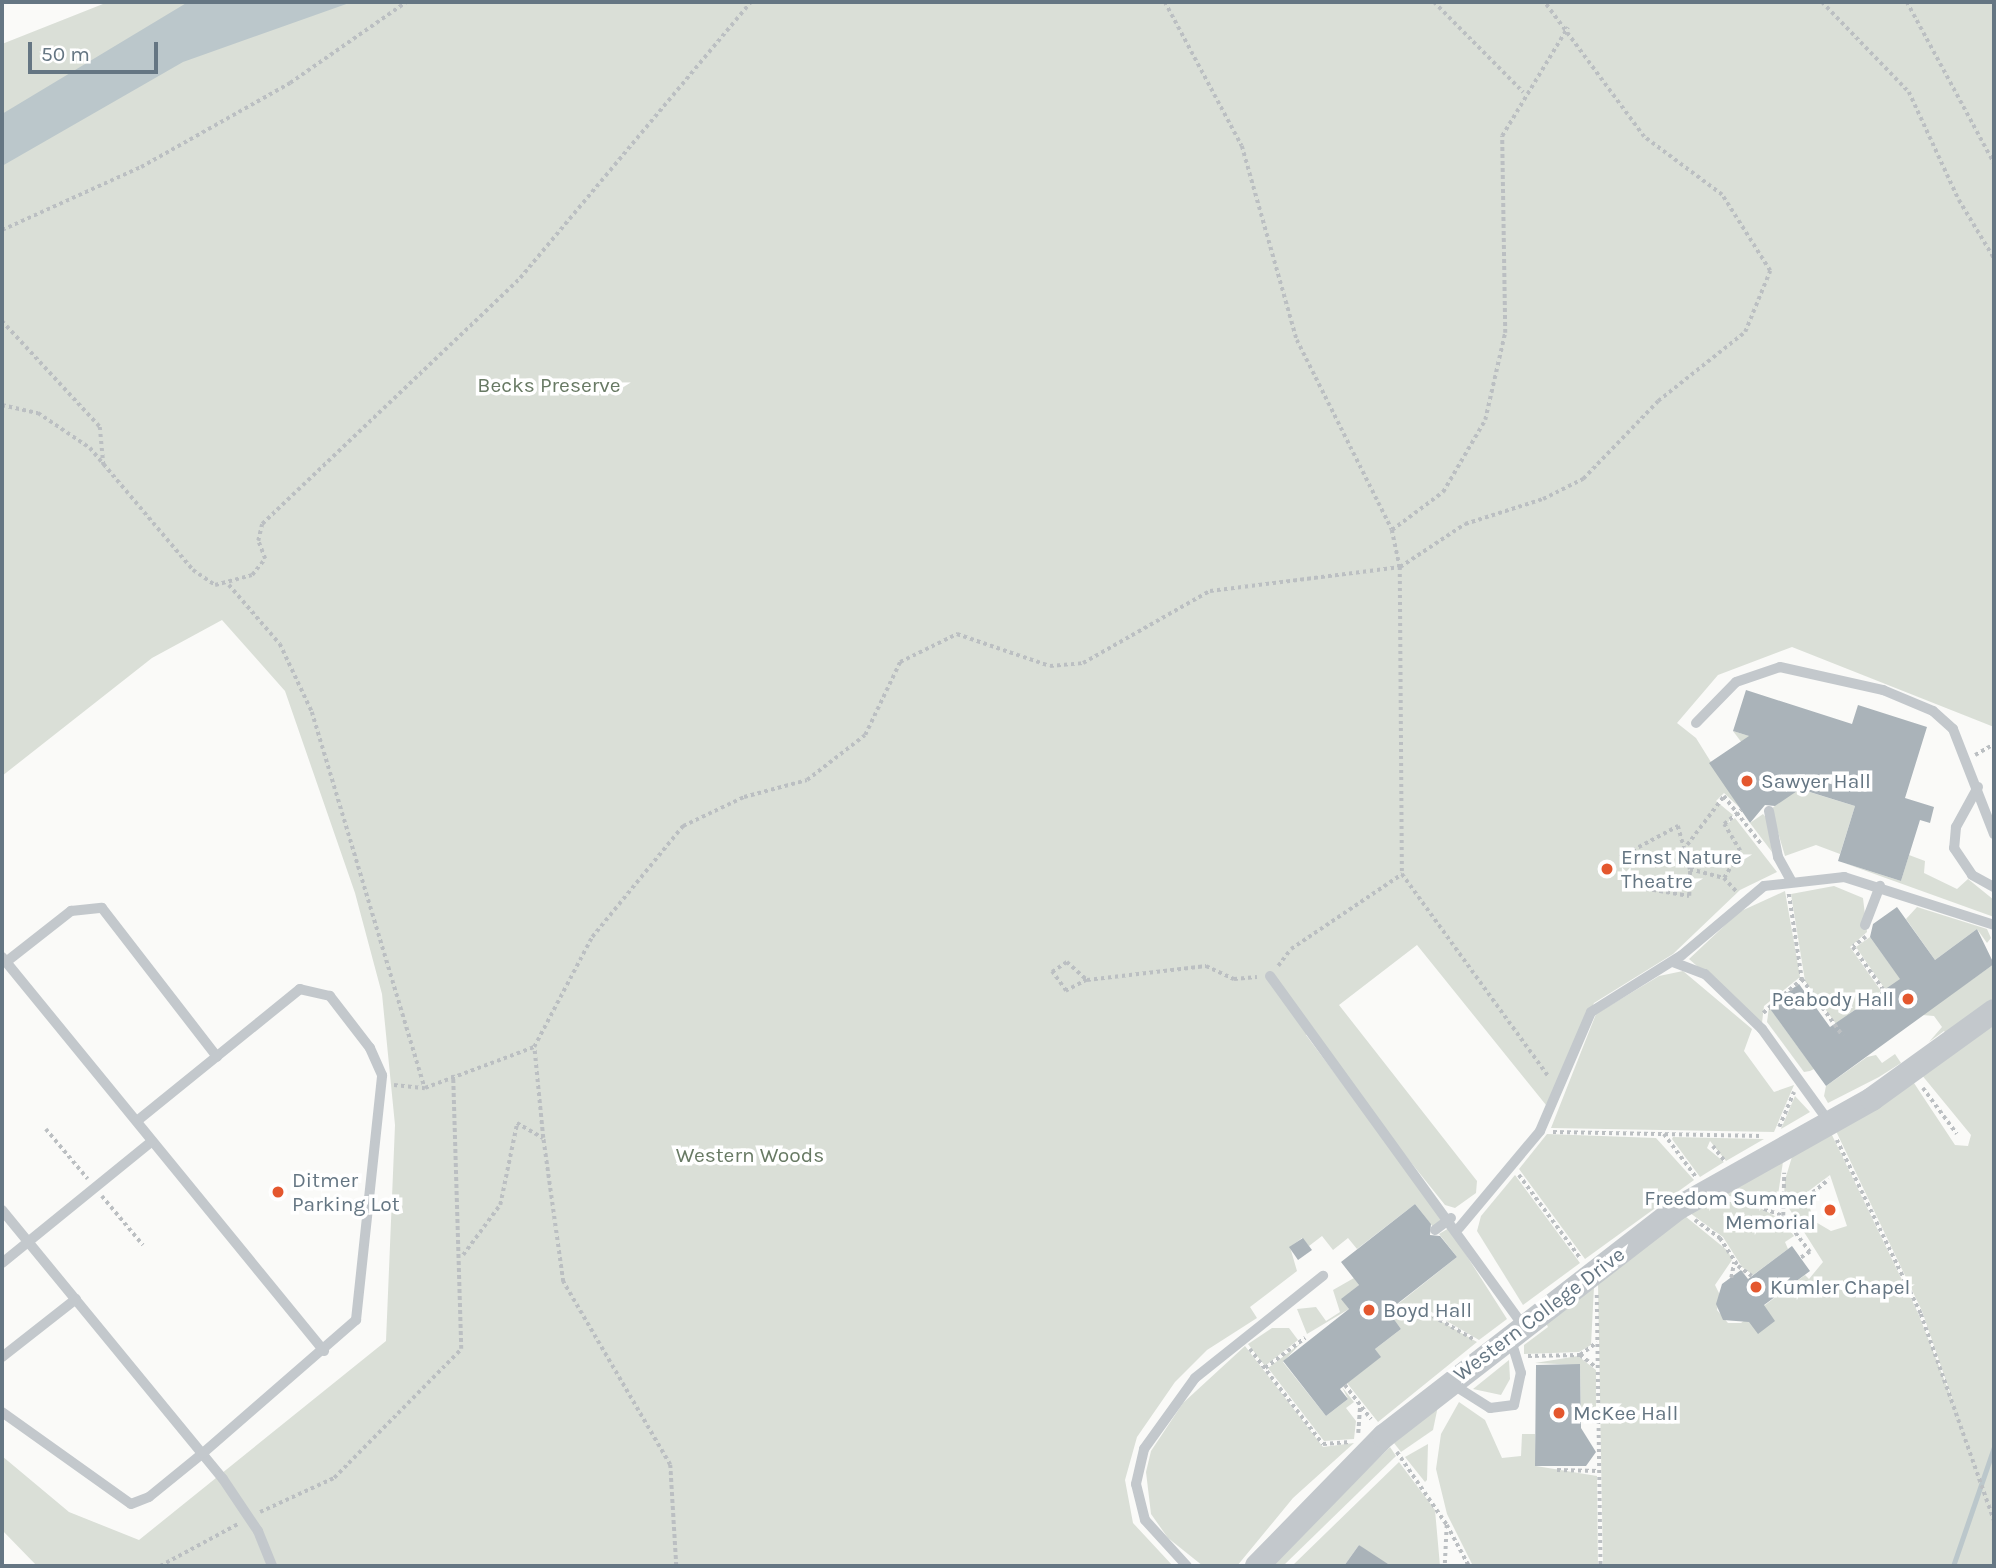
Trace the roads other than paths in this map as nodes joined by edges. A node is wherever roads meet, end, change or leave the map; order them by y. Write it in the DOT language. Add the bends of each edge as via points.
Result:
graph roads {
  1 [pos="1696,723"];
  2 [pos="1979,787"];
  3 [pos="1769,811"];
  4 [pos="1994,834"];
  5 [pos="1788,881"];
  6 [pos="1881,886"];
  7 [pos="1994,887"];
  8 [pos="1865,925"];
  9 [pos="1994,925"];
  10 [pos="4,960"];
  11 [pos="1673,962"];
  12 [pos="1270,976"];
  13 [pos="1994,1011"];
  14 [pos="216,1057"];
  15 [pos="1827,1119"];
  16 [pos="136,1121"];
  17 [pos="152,1141"];
  18 [pos="2,1210"];
  19 [pos="1451,1218"];
  20 [pos="1459,1228"];
  21 [pos="1435,1230"];
  22 [pos="29,1242"];
  23 [pos="2,1264"];
  24 [pos="1323,1276"];
  25 [pos="76,1299"];
  26 [pos="1521,1333"];
  27 [pos="324,1351"];
  28 [pos="2,1357"];
  29 [pos="1449,1382"];
  30 [pos="2,1412"];
  31 [pos="202,1453"];
  32 [pos="272,1566"];
  33 [pos="1187,1566"];
  34 [pos="1257,1566"];
  1 -- 2 [label="lane" via="1736,682 1780,667 1805,668 1933,710 1969,758"];
  2 -- 4 [label="lane"];
  2 -- 7 [label="lane" via="1956,827 1954,848 1972,875"];
  3 -- 5 [label="lane"];
  5 -- 6 [label="lane" via="1843,877"];
  5 -- 11 [label="lane" via="1743,899"];
  6 -- 8 [label="lane"];
  6 -- 9 [label="lane"];
  10 -- 14 [label="lane" via="71,911 102,908"];
  10 -- 16 [label="lane"];
  11 -- 15 [label="lane" via="1704,974 1762,1029"];
  11 -- 20 [label="lane" via="1591,1012 1561,1093 1540,1131"];
  12 -- 19 [label="lane"];
  13 -- 15 [label="street, Western College Drive" via="1912,1072"];
  14 -- 16 [label="lane"];
  14 -- 27 [label="lane" via="300,989 316,989 370,1048 381,1083 356,1320"];
  15 -- 26 [label="street, Western College Drive" via="1678,1208"];
  16 -- 17 [label="lane"];
  17 -- 22 [label="lane"];
  17 -- 27 [label="lane"];
  18 -- 22 [label="lane"];
  19 -- 20 [label="lane"];
  19 -- 21 [label="lane"];
  20 -- 26 [label="lane"];
  22 -- 23 [label="lane"];
  22 -- 25 [label="lane"];
  24 -- 33 [label="lane" via="1183,1391 1138,1464 1145,1520"];
  25 -- 28 [label="lane"];
  25 -- 31 [label="lane"];
  26 -- 29 [label="street, Western College Drive"];
  26 -- 29 [label="lane" via="1521,1391 1503,1411"];
  27 -- 31 [label="lane"];
  29 -- 34 [label="street, Western College Drive" via="1316,1500"];
  30 -- 31 [label="lane" via="131,1504 149,1497"];
  31 -- 32 [label="lane" via="250,1517"];
}
